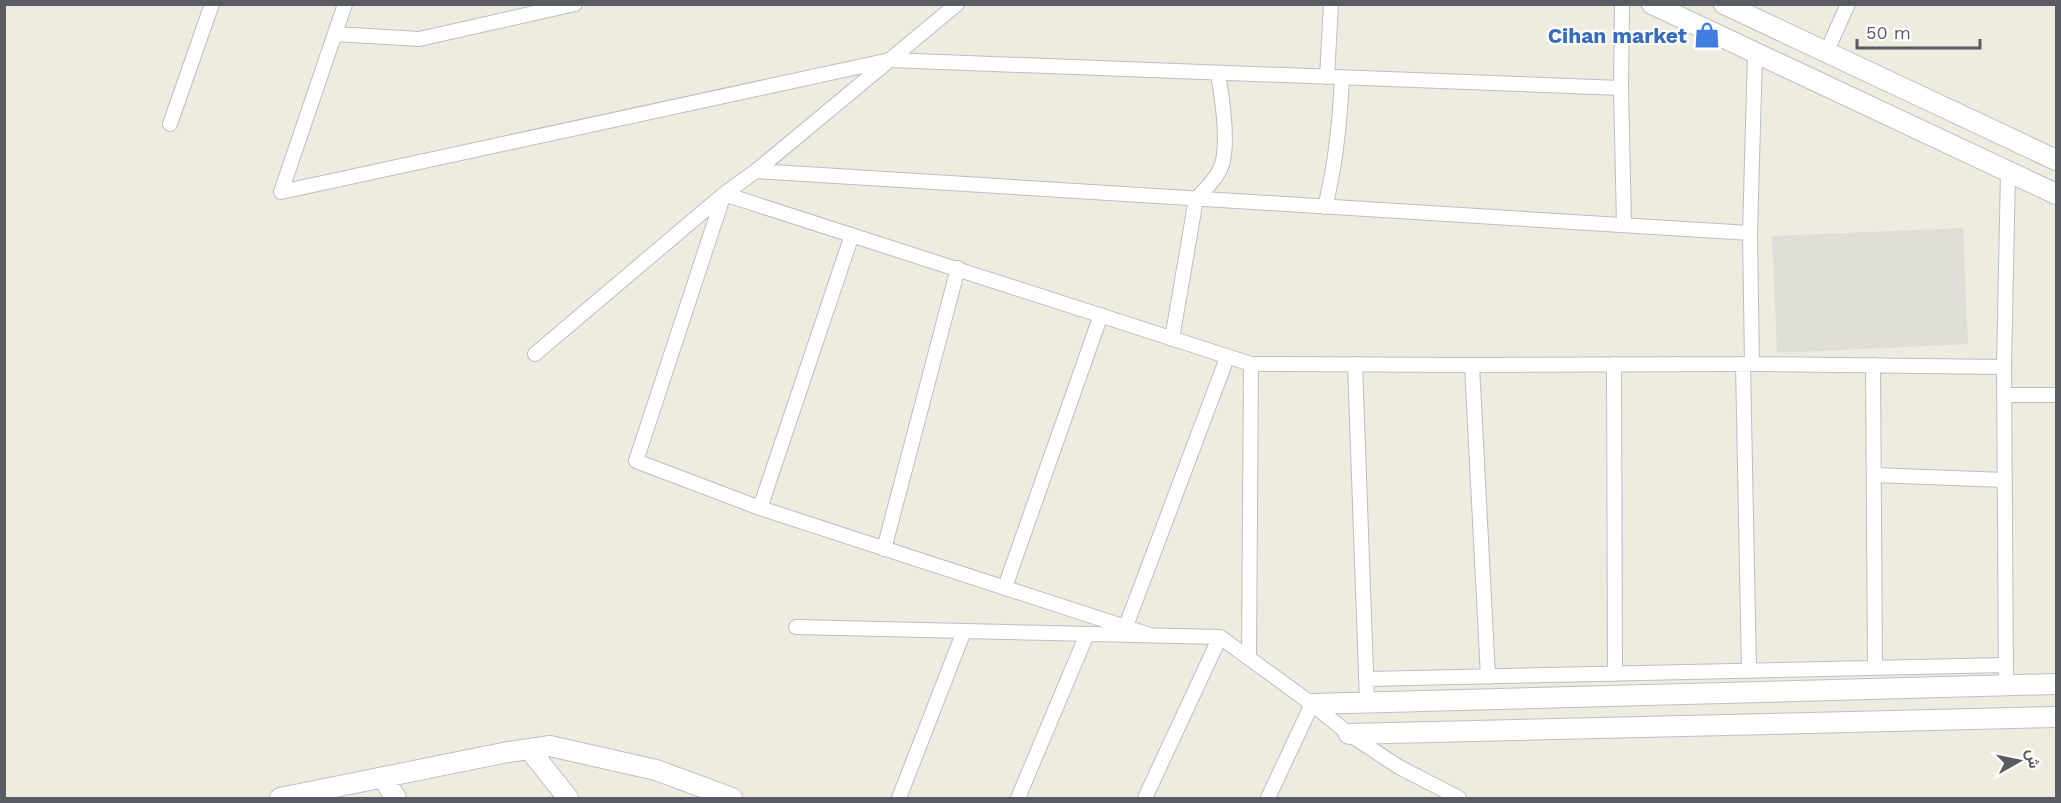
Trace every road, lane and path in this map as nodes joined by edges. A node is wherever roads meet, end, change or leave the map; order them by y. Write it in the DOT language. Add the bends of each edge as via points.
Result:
graph roads {
  1 [pos="213,4"];
  2 [pos="345,4"];
  3 [pos="575,4"];
  4 [pos="957,4"];
  5 [pos="1330,4"];
  6 [pos="1622,4"];
  7 [pos="1652,4"];
  8 [pos="1724,4"];
  9 [pos="1848,4"];
  10 [pos="335,34"];
  11 [pos="1755,52"];
  12 [pos="1826,53"];
  13 [pos="890,60"];
  14 [pos="1218,73"];
  15 [pos="1327,77"];
  16 [pos="1342,77"];
  17 [pos="1621,88"];
  18 [pos="170,124"];
  19 [pos="2056,160"];
  20 [pos="756,171"];
  21 [pos="2008,171"];
  22 [pos="2056,194"];
  23 [pos="724,195"];
  24 [pos="1196,199"];
  25 [pos="1324,207"];
  26 [pos="1624,225"];
  27 [pos="1750,233"];
  28 [pos="852,235"];
  29 [pos="958,268"];
  30 [pos="1101,315"];
  31 [pos="1172,339"];
  32 [pos="535,354"];
  33 [pos="1227,358"];
  34 [pos="1251,364"];
  35 [pos="1355,364"];
  36 [pos="1614,364"];
  37 [pos="1747,364"];
  38 [pos="1472,365"];
  39 [pos="1873,365"];
  40 [pos="2004,367"];
  41 [pos="2004,395"];
  42 [pos="2056,395"];
  43 [pos="1874,475"];
  44 [pos="2005,480"];
  45 [pos="760,508"];
  46 [pos="884,549"];
  47 [pos="1005,587"];
  48 [pos="796,627"];
  49 [pos="964,631"];
  50 [pos="1124,631"];
  51 [pos="1087,634"];
  52 [pos="1220,637"];
  53 [pos="1250,658"];
  54 [pos="2006,665"];
  55 [pos="1875,668"];
  56 [pos="1749,671"];
  57 [pos="1615,674"];
  58 [pos="1488,677"];
  59 [pos="1366,680"];
  60 [pos="2056,684"];
  61 [pos="2006,686"];
  62 [pos="1367,701"];
  63 [pos="1312,704"];
  64 [pos="2056,717"];
  65 [pos="1349,734"];
  66 [pos="530,749"];
  67 [pos="383,778"];
  68 [pos="289,798"];
  69 [pos="396,798"];
  70 [pos="568,798"];
  71 [pos="732,798"];
  72 [pos="899,798"];
  73 [pos="1018,798"];
  74 [pos="1145,798"];
  75 [pos="1268,798"];
  76 [pos="1459,798"];
  1 -- 18 [label="street"];
  2 -- 10 [label="street"];
  3 -- 10 [label="street" via="419,39"];
  4 -- 13 [label="street"];
  5 -- 15 [label="street"];
  6 -- 17 [label="street"];
  7 -- 11 [label="street"];
  8 -- 12 [label="street"];
  9 -- 12 [label="street"];
  10 -- 13 [label="street" via="281,192"];
  11 -- 21 [label="street"];
  11 -- 27 [label="street"];
  12 -- 19 [label="street"];
  13 -- 14 [label="street"];
  13 -- 20 [label="street"];
  14 -- 15 [label="street"];
  14 -- 24 [label="street" via="1223,106 1223,163"];
  15 -- 16 [label="street"];
  16 -- 17 [label="street"];
  16 -- 25 [label="street" via="1334,173"];
  17 -- 26 [label="street"];
  20 -- 23 [label="street"];
  20 -- 24 [label="street"];
  21 -- 22 [label="street"];
  21 -- 40 [label="street"];
  23 -- 28 [label="street"];
  23 -- 32 [label="street"];
  23 -- 45 [label="street" via="636,461"];
  24 -- 25 [label="street"];
  24 -- 31 [label="street"];
  25 -- 26 [label="street"];
  26 -- 27 [label="street"];
  27 -- 37 [label="street"];
  28 -- 29 [label="street"];
  28 -- 45 [label="street"];
  29 -- 30 [label="street"];
  29 -- 46 [label="street"];
  30 -- 31 [label="street"];
  30 -- 47 [label="street"];
  31 -- 33 [label="street"];
  33 -- 34 [label="street"];
  33 -- 50 [label="street"];
  34 -- 35 [label="street"];
  34 -- 53 [label="street"];
  35 -- 38 [label="street"];
  35 -- 59 [label="street"];
  36 -- 37 [label="street"];
  36 -- 38 [label="street"];
  36 -- 57 [label="street"];
  37 -- 39 [label="street"];
  37 -- 56 [label="street"];
  38 -- 58 [label="street"];
  39 -- 40 [label="street"];
  39 -- 43 [label="street"];
  40 -- 41 [label="street"];
  41 -- 42 [label="street"];
  41 -- 44 [label="street"];
  43 -- 44 [label="street"];
  43 -- 55 [label="street"];
  44 -- 54 [label="street"];
  45 -- 46 [label="street"];
  46 -- 47 [label="street"];
  47 -- 50 [label="street"];
  48 -- 49 [label="street"];
  49 -- 51 [label="street"];
  49 -- 72 [label="street"];
  50 -- 51 [label="street"];
  50 -- 52 [label="street"];
  51 -- 73 [label="street"];
  52 -- 53 [label="street"];
  52 -- 74 [label="street"];
  53 -- 63 [label="street"];
  54 -- 55 [label="street"];
  54 -- 61 [label="street"];
  55 -- 56 [label="street"];
  56 -- 57 [label="street"];
  57 -- 58 [label="street"];
  58 -- 59 [label="street"];
  59 -- 62 [label="street"];
  60 -- 61 [label="street"];
  61 -- 62 [label="street"];
  62 -- 63 [label="street"];
  63 -- 65 [label="street"];
  63 -- 75 [label="street"];
  64 -- 65 [label="street"];
  65 -- 76 [label="street" via="1399,767"];
  66 -- 67 [label="street"];
  66 -- 70 [label="street"];
  66 -- 71 [label="street" via="550,746 656,770"];
  67 -- 68 [label="street"];
  67 -- 69 [label="street"];
}
